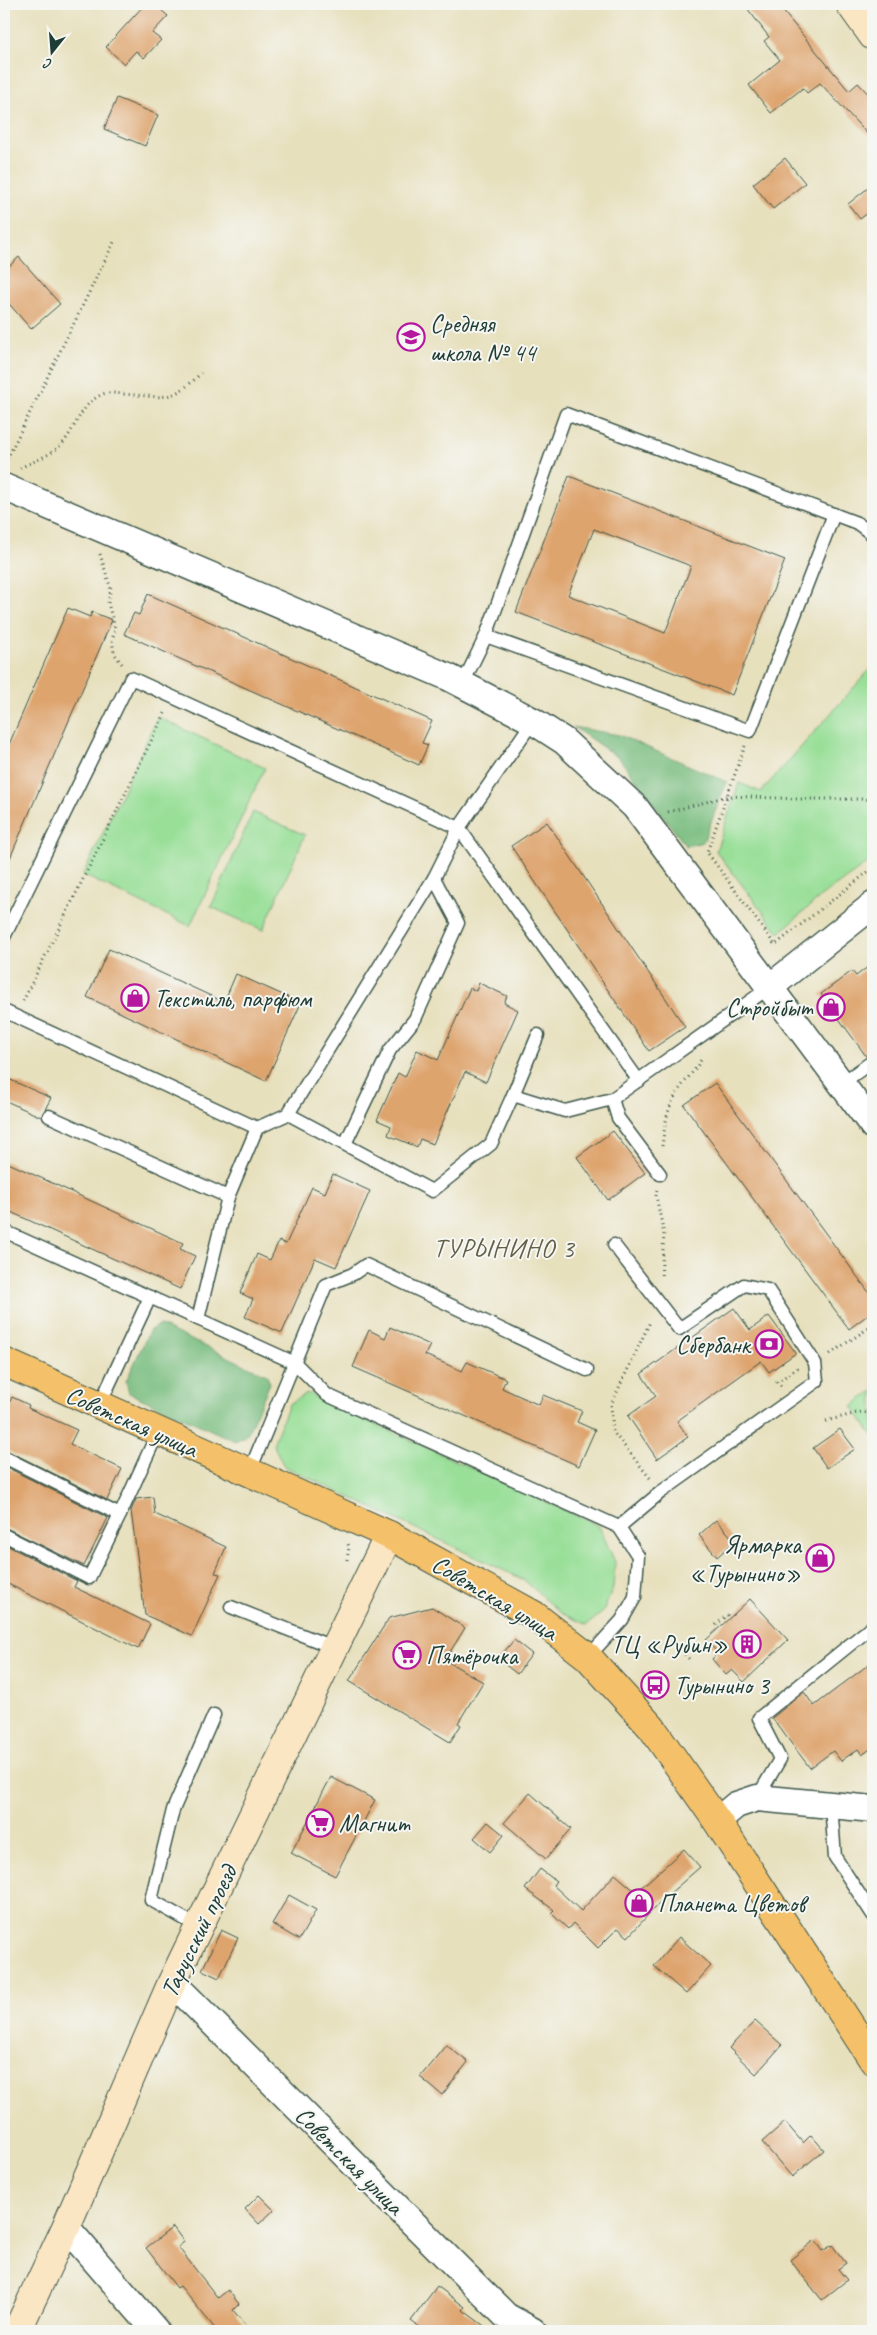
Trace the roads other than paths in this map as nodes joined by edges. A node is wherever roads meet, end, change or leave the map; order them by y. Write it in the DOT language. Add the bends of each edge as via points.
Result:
graph roads {
  1 [pos="850,4"];
  2 [pos="873,36"];
  3 [pos="10,479"];
  4 [pos="834,514"];
  5 [pos="873,535"];
  6 [pos="486,636"];
  7 [pos="462,685"];
  8 [pos="533,722"];
  9 [pos="460,828"];
  10 [pos="434,878"];
  11 [pos="873,905"];
  12 [pos="4,938"];
  13 [pos="770,987"];
  14 [pos="9,1014"];
  15 [pos="538,1035"];
  16 [pos="873,1061"];
  17 [pos="638,1081"];
  18 [pos="842,1083"];
  19 [pos="513,1095"];
  20 [pos="612,1099"];
  21 [pos="288,1114"];
  22 [pos="49,1116"];
  23 [pos="873,1126"];
  24 [pos="257,1128"];
  25 [pos="345,1144"];
  26 [pos="660,1174"];
  27 [pos="228,1197"];
  28 [pos="4,1230"];
  29 [pos="614,1245"];
  30 [pos="150,1297"];
  31 [pos="198,1319"];
  32 [pos="4,1362"];
  33 [pos="294,1363"];
  34 [pos="587,1370"];
  35 [pos="99,1406"];
  36 [pos="158,1432"];
  37 [pos="4,1457"];
  38 [pos="249,1473"];
  39 [pos="120,1515"];
  40 [pos="619,1527"];
  41 [pos="390,1535"];
  42 [pos="4,1536"];
  43 [pos="231,1607"];
  44 [pos="873,1626"];
  45 [pos="335,1648"];
  46 [pos="588,1657"];
  47 [pos="214,1715"];
  48 [pos="757,1798"];
  49 [pos="830,1805"];
  50 [pos="873,1809"];
  51 [pos="717,1821"];
  52 [pos="873,1915"];
  53 [pos="199,1927"];
  54 [pos="172,1982"];
  55 [pos="873,2060"];
  56 [pos="66,2227"];
  57 [pos="17,2331"];
  58 [pos="156,2331"];
  59 [pos="533,2331"];
  1 -- 2 [label="street"];
  3 -- 7 [label="street" via="98,527"];
  4 -- 5 [label="lane" via="856,522"];
  4 -- 6 [label="lane" via="750,732"];
  4 -- 6 [label="lane" via="566,414"];
  6 -- 7 [label="lane"];
  7 -- 8 [label="street"];
  8 -- 9 [label="lane"];
  8 -- 13 [label="street" via="564,741 635,807"];
  9 -- 10 [label="lane"];
  9 -- 12 [label="lane" via="131,678"];
  9 -- 17 [label="lane"];
  10 -- 21 [label="lane"];
  10 -- 25 [label="lane" via="458,923 415,1019 390,1050"];
  11 -- 13 [label="street"];
  13 -- 17 [label="lane"];
  13 -- 18 [label="street"];
  14 -- 24 [label="lane"];
  15 -- 19 [label="lane"];
  16 -- 18 [label="lane"];
  17 -- 20 [label="lane"];
  18 -- 23 [label="street"];
  19 -- 20 [label="lane" via="565,1111"];
  19 -- 25 [label="lane" via="491,1144 432,1191"];
  20 -- 26 [label="lane" via="618,1118"];
  21 -- 24 [label="lane"];
  21 -- 25 [label="lane"];
  22 -- 27 [label="lane"];
  24 -- 27 [label="lane"];
  27 -- 31 [label="lane"];
  28 -- 30 [label="lane"];
  29 -- 40 [label="lane" via="679,1329 744,1285 768,1290 815,1363 817,1381 661,1492"];
  30 -- 31 [label="lane"];
  30 -- 35 [label="lane"];
  31 -- 33 [label="lane"];
  32 -- 35 [label="main road, Советская улица"];
  33 -- 34 [label="lane" via="326,1285 366,1265"];
  33 -- 38 [label="lane"];
  33 -- 40 [label="lane" via="327,1395"];
  35 -- 36 [label="main road, Советская улица"];
  36 -- 38 [label="main road, Советская улица"];
  36 -- 39 [label="lane"];
  37 -- 39 [label="lane"];
  38 -- 41 [label="main road, Советская улица"];
  39 -- 42 [label="lane" via="89,1578"];
  40 -- 46 [label="lane" via="638,1556 634,1596 622,1620"];
  41 -- 45 [label="street, Тарусский проезд"];
  41 -- 46 [label="main road, Советская улица" via="534,1615"];
  43 -- 45 [label="lane"];
  44 -- 48 [label="lane" via="758,1718 780,1759"];
  45 -- 53 [label="street, Тарусский проезд"];
  46 -- 51 [label="main road, Советская улица" via="643,1716"];
  47 -- 53 [label="lane" via="173,1810 150,1900"];
  48 -- 49 [label="street"];
  48 -- 51 [label="street" via="736,1805"];
  49 -- 50 [label="street"];
  49 -- 52 [label="lane" via="835,1857"];
  51 -- 55 [label="main road, Советская улица"];
  53 -- 54 [label="street, Тарусский проезд"];
  54 -- 56 [label="street, Тарусский проезд"];
  54 -- 59 [label="street, Советская улица" via="506,2316"];
  56 -- 57 [label="street, Тарусский проезд"];
  56 -- 58 [label="street"];
}
